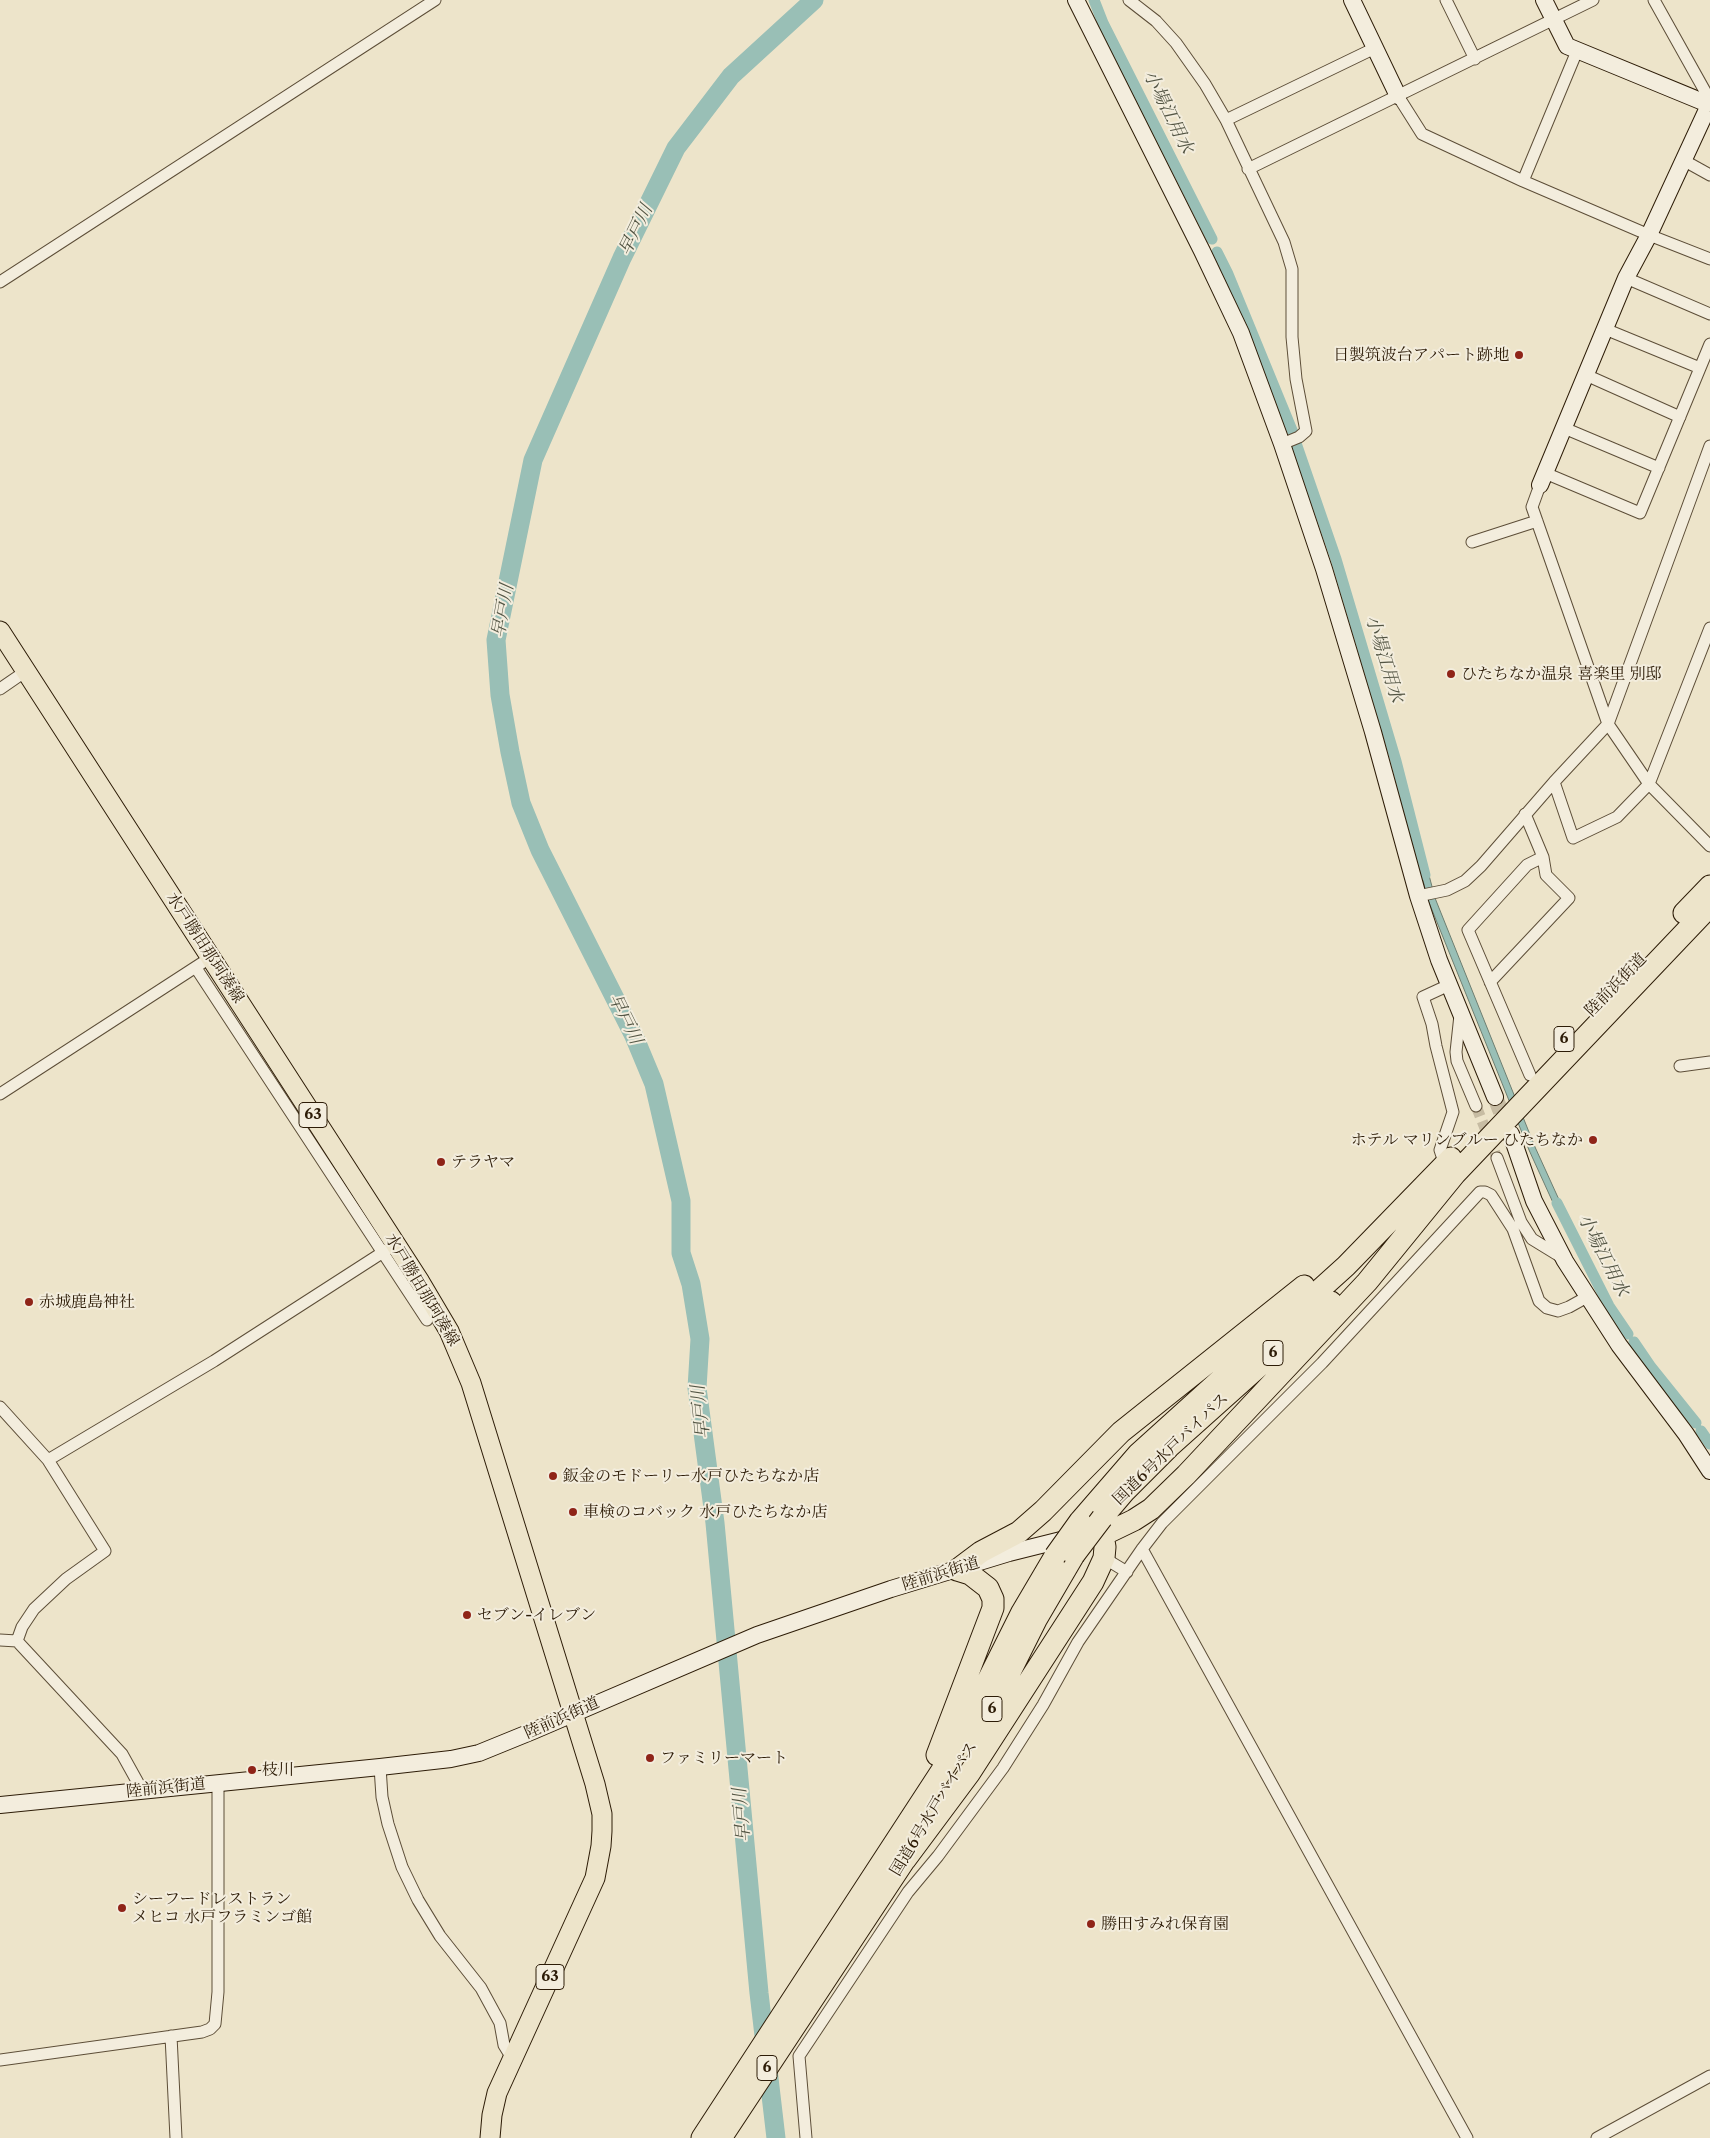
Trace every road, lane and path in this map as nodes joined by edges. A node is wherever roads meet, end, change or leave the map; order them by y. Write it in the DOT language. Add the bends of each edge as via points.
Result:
graph roads {
  1 [pos="434,0"];
  2 [pos="1076,0"];
  3 [pos="1129,0"];
  4 [pos="1352,0"];
  5 [pos="1446,0"];
  6 [pos="1544,0"];
  7 [pos="1593,0"];
  8 [pos="1654,0"];
  9 [pos="1553,20"];
  10 [pos="1375,48"];
  11 [pos="1577,51"];
  12 [pos="1474,59"];
  13 [pos="1398,96"];
  14 [pos="1709,103"];
  15 [pos="1226,120"];
  16 [pos="1683,160"];
  17 [pos="1248,168"];
  18 [pos="1710,175"];
  19 [pos="1523,181"];
  20 [pos="1649,235"];
  21 [pos="1710,259"];
  22 [pos="1626,278"];
  23 [pos="0,282"];
  24 [pos="1710,314"];
  25 [pos="1605,330"];
  26 [pos="1710,344"];
  27 [pos="1700,368"];
  28 [pos="1586,375"];
  29 [pos="1680,417"];
  30 [pos="1564,428"];
  31 [pos="1282,444"];
  32 [pos="1710,446"];
  33 [pos="1659,468"];
  34 [pos="1706,468"];
  35 [pos="1542,479"];
  36 [pos="1537,521"];
  37 [pos="1472,542"];
  38 [pos="1710,628"];
  39 [pos="0,631"];
  40 [pos="26,672"];
  41 [pos="0,688"];
  42 [pos="1608,724"];
  43 [pos="1554,782"];
  44 [pos="1649,784"];
  45 [pos="1525,814"];
  46 [pos="1710,846"];
  47 [pos="1543,857"];
  48 [pos="1710,886"];
  49 [pos="1418,896"];
  50 [pos="1710,906"];
  51 [pos="212,957"];
  52 [pos="196,968"];
  53 [pos="1490,982"];
  54 [pos="1449,985"];
  55 [pos="1460,1013"];
  56 [pos="1710,1062"];
  57 [pos="1680,1066"];
  58 [pos="1530,1075"];
  59 [pos="0,1094"];
  60 [pos="1495,1097"];
  61 [pos="1476,1106"];
  62 [pos="1510,1134"];
  63 [pos="1497,1158"];
  64 [pos="1445,1165"];
  65 [pos="1443,1188"];
  66 [pos="1418,1193"];
  67 [pos="389,1248"];
  68 [pos="1563,1258"];
  69 [pos="1587,1297"];
  70 [pos="427,1320"];
  71 [pos="0,1406"];
  72 [pos="48,1460"];
  73 [pos="1710,1471"];
  74 [pos="1156,1516"];
  75 [pos="1102,1526"];
  76 [pos="1142,1549"];
  77 [pos="1064,1556"];
  78 [pos="1104,1558"];
  79 [pos="957,1570"];
  80 [pos="1127,1572"];
  81 [pos="0,1640"];
  82 [pos="18,1641"];
  83 [pos="572,1714"];
  84 [pos="380,1767"];
  85 [pos="218,1782"];
  86 [pos="142,1790"];
  87 [pos="0,1805"];
  88 [pos="898,1840"];
  89 [pos="905,1860"];
  90 [pos="171,2036"];
  91 [pos="512,2058"];
  92 [pos="0,2060"];
  93 [pos="1710,2076"];
  94 [pos="176,2138"];
  95 [pos="490,2138"];
  96 [pos="702,2138"];
  97 [pos="721,2138"];
  98 [pos="806,2138"];
  99 [pos="1467,2138"];
  100 [pos="1597,2138"];
  1 -- 23 [label="street"];
  2 -- 31 [label="street" via="1241,333"];
  3 -- 15 [label="street" via="1156,21 1176,43"];
  4 -- 10 [label="street"];
  5 -- 12 [label="street"];
  6 -- 9 [label="street"];
  7 -- 9 [label="street"];
  8 -- 14 [label="street"];
  9 -- 11 [label="street" via="1567,46"];
  9 -- 12 [label="street"];
  10 -- 13 [label="street"];
  10 -- 15 [label="street"];
  11 -- 14 [label="street"];
  11 -- 19 [label="street"];
  12 -- 13 [label="street"];
  13 -- 17 [label="street"];
  13 -- 19 [label="street" via="1422,134"];
  14 -- 16 [label="street"];
  15 -- 17 [label="street"];
  16 -- 18 [label="street"];
  16 -- 20 [label="street"];
  17 -- 31 [label="street" via="1284,242 1292,269 1292,337 1306,431"];
  19 -- 20 [label="street"];
  20 -- 21 [label="street"];
  20 -- 22 [label="street"];
  22 -- 24 [label="street"];
  22 -- 25 [label="street"];
  25 -- 27 [label="street"];
  25 -- 28 [label="street"];
  26 -- 27 [label="street"];
  27 -- 29 [label="street"];
  28 -- 29 [label="street"];
  28 -- 30 [label="street"];
  29 -- 33 [label="street"];
  30 -- 33 [label="street"];
  30 -- 35 [label="street"];
  31 -- 49 [label="street" via="1324,569"];
  32 -- 34 [label="street"];
  33 -- 35 [label="street" via="1640,513"];
  34 -- 42 [label="street"];
  35 -- 36 [label="street" via="1532,508"];
  36 -- 37 [label="street"];
  36 -- 42 [label="street"];
  38 -- 44 [label="street"];
  39 -- 40 [label="main road, 水戸勝田那珂湊線 / 63"];
  40 -- 41 [label="street"];
  40 -- 51 [label="main road, 水戸勝田那珂湊線 / 63"];
  42 -- 43 [label="street"];
  42 -- 44 [label="street"];
  43 -- 44 [label="street" via="1573,838 1617,817"];
  43 -- 45 [label="street"];
  44 -- 46 [label="street"];
  45 -- 47 [label="street"];
  45 -- 49 [label="street" via="1465,880 1446,890"];
  47 -- 53 [label="street" via="1527,865 1468,930"];
  47 -- 53 [label="street" via="1546,875 1568,898"];
  48 -- 58 [label="highway, 陸前浜街道 / 6"];
  49 -- 54 [label="street"];
  50 -- 65 [label="highway, 陸前浜街道 / 6"];
  51 -- 52 [label="street"];
  51 -- 67 [label="main road, 水戸勝田那珂湊線 / 63"];
  52 -- 59 [label="street"];
  52 -- 67 [label="street"];
  53 -- 58 [label="street"];
  54 -- 55 [label="street"];
  54 -- 64 [label="street" via="1423,997 1453,1112 1440,1150"];
  55 -- 60 [label="street"];
  55 -- 61 [label="street" via="1457,1061"];
  56 -- 57 [label="street"];
  58 -- 64 [label="highway, 陸前浜街道 / 6"];
  62 -- 68 [label="street" via="1534,1201"];
  63 -- 68 [label="street" via="1521,1222 1532,1239"];
  64 -- 66 [label="highway, 陸前浜街道 / 6"];
  65 -- 74 [label="highway" via="1367,1282"];
  65 -- 75 [label="highway, 国道6号水戸バイパス / 6" via="1326,1306 1169,1447 1125,1491"];
  66 -- 77 [label="highway, 国道6号水戸バイパス / 6, bridge" via="1346,1266 1138,1454 1080,1521"];
  66 -- 79 [label="highway" via="1338,1260 1159,1399 1019,1532 981,1552"];
  67 -- 70 [label="street"];
  67 -- 72 [label="street" via="214,1361"];
  67 -- 83 [label="main road, 水戸勝田那珂湊線 / 63" via="436,1308 462,1360"];
  68 -- 69 [label="street"];
  69 -- 73 [label="street"];
  69 -- 74 [label="street" via="1558,1311 1539,1301 1513,1229 1491,1195 1480,1192 1322,1363"];
  71 -- 72 [label="street"];
  72 -- 82 [label="street" via="105,1551 66,1579 34,1609 22,1627"];
  74 -- 75 [label="highway"];
  74 -- 76 [label="street"];
  75 -- 77 [label="highway, 国道6号水戸バイパス / 6, bridge"];
  75 -- 78 [label="highway" via="1106,1547"];
  75 -- 79 [label="street, 陸前浜街道"];
  76 -- 80 [label="street"];
  76 -- 99 [label="street"];
  77 -- 88 [label="highway, 国道6号水戸バイパス / 6" via="1022,1612 946,1764"];
  77 -- 89 [label="highway, 国道6号水戸バイパス / 6" via="1036,1620 962,1767"];
  78 -- 80 [label="street"];
  78 -- 89 [label="highway" via="1093,1582 969,1774"];
  79 -- 83 [label="street, 陸前浜街道" via="752,1637"];
  79 -- 88 [label="highway" via="970,1574 988,1588 993,1608 938,1753"];
  80 -- 98 [label="street" via="1078,1642 1044,1705 1003,1768 908,1892 799,2056"];
  81 -- 82 [label="street"];
  82 -- 86 [label="street" via="122,1754"];
  83 -- 84 [label="street, 陸前浜街道" via="479,1752 451,1759"];
  83 -- 91 [label="main road, 水戸勝田那珂湊線 / 63" via="599,1797 602,1831 599,1862 586,1902"];
  84 -- 85 [label="street, 陸前浜街道"];
  84 -- 91 [label="street" via="382,1797 402,1867 440,1936 480,1988 500,2023 504,2045"];
  85 -- 86 [label="street, 陸前浜街道"];
  85 -- 90 [label="street" via="215,2024 210,2029"];
  86 -- 87 [label="street, 陸前浜街道"];
  88 -- 96 [label="highway, 国道6号水戸バイパス / 6"];
  89 -- 97 [label="highway, 国道6号水戸バイパス / 6"];
  90 -- 92 [label="street"];
  90 -- 94 [label="street"];
  91 -- 95 [label="main road, 水戸勝田那珂湊線 / 63" via="497,2093"];
  93 -- 100 [label="street"];
}
